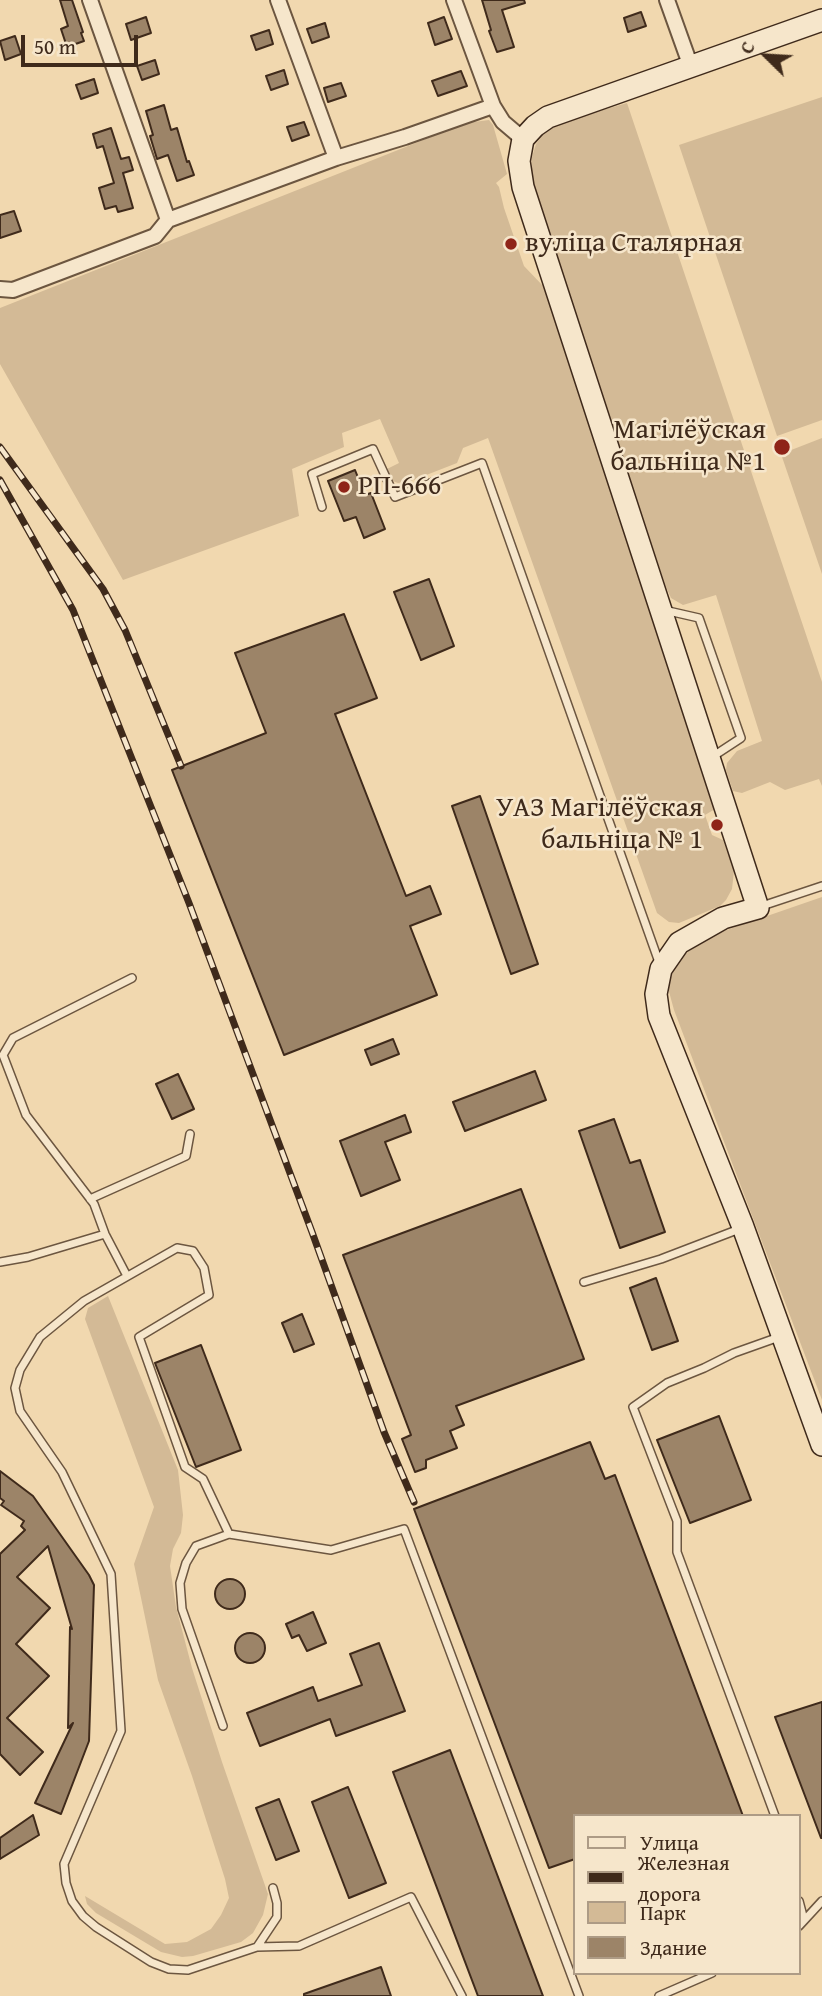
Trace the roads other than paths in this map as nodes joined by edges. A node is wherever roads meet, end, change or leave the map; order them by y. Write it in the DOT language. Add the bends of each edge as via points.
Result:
graph roads {
  1 [pos="90,0"];
  2 [pos="278,0"];
  3 [pos="454,0"];
  4 [pos="667,0"];
  5 [pos="822,20"];
  6 [pos="691,66"];
  7 [pos="493,106"];
  8 [pos="523,139"];
  9 [pos="336,158"];
  10 [pos="168,220"];
  11 [pos="0,289"];
  12 [pos="322,508"];
  13 [pos="661,610"];
  14 [pos="708,760"];
  15 [pos="822,886"];
  16 [pos="758,908"];
  17 [pos="661,969"];
  18 [pos="132,978"];
  19 [pos="190,1134"];
  20 [pos="90,1199"];
  21 [pos="743,1227"];
  22 [pos="105,1234"];
  23 [pos="0,1262"];
  24 [pos="127,1276"];
  25 [pos="584,1282"];
  26 [pos="782,1335"];
  27 [pos="822,1445"];
  28 [pos="229,1534"];
  29 [pos="223,1726"];
  30 [pos="774,1814"];
  31 [pos="273,1888"];
  32 [pos="822,1901"];
  33 [pos="802,1923"];
  34 [pos="257,1947"];
  35 [pos="707,1975"];
  36 [pos="462,1996"];
  37 [pos="579,1996"];
  38 [pos="659,1996"];
  1 -- 10 [label="street"];
  2 -- 9 [label="street"];
  3 -- 7 [label="street"];
  4 -- 6 [label="street"];
  5 -- 6 [label="main road"];
  6 -- 8 [label="main road" via="548,117"];
  7 -- 8 [label="street"];
  7 -- 9 [label="street"];
  8 -- 13 [label="main road" via="519,162 523,187"];
  9 -- 10 [label="street"];
  10 -- 11 [label="street" via="155,236 13,290"];
  12 -- 17 [label="lane" via="312,474 373,449 395,497 482,463"];
  13 -- 14 [label="main road"];
  13 -- 14 [label="lane" via="699,618 741,738"];
  14 -- 16 [label="main road"];
  15 -- 16 [label="lane"];
  16 -- 17 [label="main road" via="723,918 679,943"];
  17 -- 21 [label="main road" via="656,994 659,1016"];
  18 -- 20 [label="lane" via="13,1038 3,1055 26,1115"];
  19 -- 20 [label="lane" via="186,1156"];
  20 -- 22 [label="lane"];
  21 -- 25 [label="lane"];
  21 -- 26 [label="main road"];
  22 -- 23 [label="lane"];
  22 -- 24 [label="lane"];
  24 -- 28 [label="lane" via="177,1248 193,1251 204,1268 209,1295 139,1338 185,1467 203,1479"];
  24 -- 34 [label="lane" via="84,1301 40,1337 15,1388 20,1412 62,1472 111,1574 121,1731 64,1864 66,1883 72,1901 96,1927 169,1969 188,1970"];
  26 -- 27 [label="main road"];
  26 -- 30 [label="lane" via="667,1383 633,1407 677,1521 677,1552"];
  28 -- 29 [label="lane" via="196,1546 180,1583 182,1609"];
  28 -- 37 [label="lane" via="331,1550 404,1529"];
  31 -- 34 [label="lane" via="277,1917"];
  32 -- 33 [label="lane"];
  34 -- 36 [label="lane" via="299,1946 411,1897"];
  35 -- 38 [label="lane"];
}
